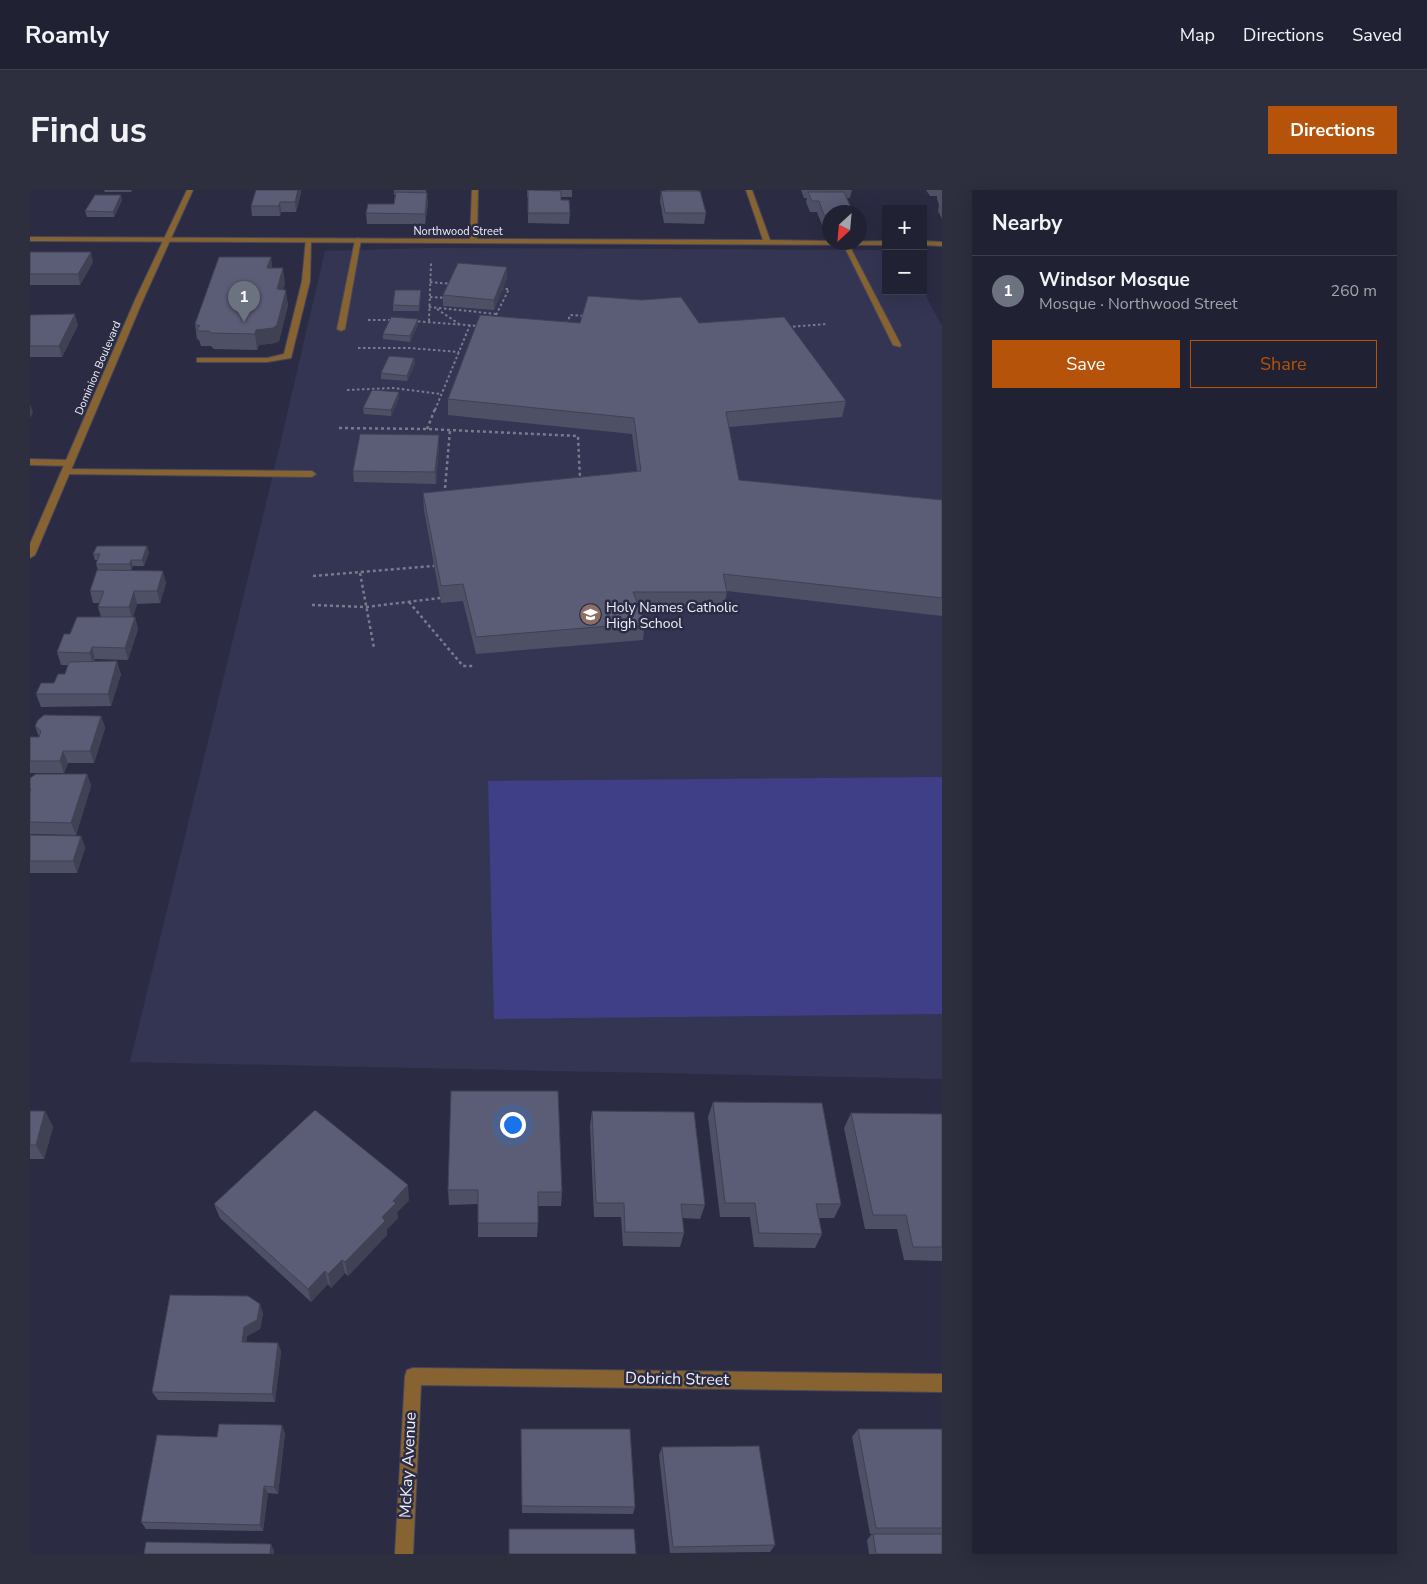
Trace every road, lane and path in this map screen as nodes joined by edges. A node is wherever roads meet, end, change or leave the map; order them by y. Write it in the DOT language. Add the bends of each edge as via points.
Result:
graph roads {
  1 [pos="190,190"];
  2 [pos="475,190"];
  3 [pos="749,190"];
  4 [pos="30,239"];
  5 [pos="168,240"];
  6 [pos="308,240"];
  7 [pos="358,240"];
  8 [pos="473,241"];
  9 [pos="766,242"];
  10 [pos="822,243"];
  11 [pos="867,243"];
  12 [pos="882,243"];
  13 [pos="927,243"];
  14 [pos="942,244"];
  15 [pos="849,250"];
  16 [pos="432,254"];
  17 [pos="430,282"];
  18 [pos="453,284"];
  19 [pos="502,289"];
  20 [pos="430,297"];
  21 [pos="447,298"];
  22 [pos="429,307"];
  23 [pos="435,308"];
  24 [pos="497,314"];
  25 [pos="586,316"];
  26 [pos="360,320"];
  27 [pos="494,320"];
  28 [pos="399,321"];
  29 [pos="409,321"];
  30 [pos="428,321"];
  31 [pos="460,324"];
  32 [pos="827,324"];
  33 [pos="470,325"];
  34 [pos="484,326"];
  35 [pos="779,328"];
  36 [pos="341,329"];
  37 [pos="564,332"];
  38 [pos="897,345"];
  39 [pos="358,348"];
  40 [pos="459,352"];
  41 [pos="200,360"];
  42 [pos="347,390"];
  43 [pos="441,394"];
  44 [pos="340,428"];
  45 [pos="394,428"];
  46 [pos="427,429"];
  47 [pos="450,430"];
  48 [pos="392,437"];
  49 [pos="30,462"];
  50 [pos="68,467"];
  51 [pos="312,474"];
  52 [pos="581,484"];
  53 [pos="445,488"];
  54 [pos="30,555"];
  55 [pos="434,566"];
  56 [pos="360,574"];
  57 [pos="313,576"];
  58 [pos="440,598"];
  59 [pos="409,602"];
  60 [pos="312,605"];
  61 [pos="366,607"];
  62 [pos="374,648"];
  63 [pos="475,666"];
  64 [pos="413,1376"];
  65 [pos="942,1382"];
  66 [pos="404,1554"];
  1 -- 5 [label="street, Dominion Boulevard"];
  2 -- 8 [label="street"];
  3 -- 9 [label="street"];
  4 -- 5 [label="street, Northwood Street"];
  5 -- 6 [label="street, Northwood Street"];
  5 -- 50 [label="street, Dominion Boulevard"];
  6 -- 7 [label="street, Northwood Street"];
  6 -- 41 [label="street" via="306,281 288,356 267,360"];
  7 -- 8 [label="street, Northwood Street"];
  7 -- 36 [label="street"];
  8 -- 9 [label="street, Northwood Street"];
  9 -- 10 [label="street, Northwood Street"];
  11 -- 12 [label="street, Northwood Street"];
  13 -- 14 [label="street"];
  15 -- 38 [label="street"];
  16 -- 17 [label="path"];
  17 -- 18 [label="path"];
  17 -- 20 [label="path"];
  19 -- 24 [label="path" via="509,289"];
  20 -- 21 [label="path"];
  20 -- 22 [label="path"];
  22 -- 23 [label="path"];
  22 -- 30 [label="path"];
  23 -- 24 [label="path"];
  23 -- 31 [label="path"];
  24 -- 27 [label="path"];
  25 -- 37 [label="path" via="570,315"];
  26 -- 28 [label="path"];
  29 -- 30 [label="path"];
  30 -- 31 [label="path"];
  31 -- 33 [label="path"];
  32 -- 35 [label="path"];
  33 -- 34 [label="path"];
  33 -- 40 [label="path"];
  39 -- 40 [label="path"];
  40 -- 43 [label="path"];
  42 -- 43 [label="path" via="393,388"];
  43 -- 46 [label="path"];
  44 -- 45 [label="path"];
  45 -- 46 [label="path"];
  45 -- 48 [label="path"];
  46 -- 47 [label="path"];
  47 -- 52 [label="path" via="578,436"];
  47 -- 53 [label="path"];
  49 -- 50 [label="street"];
  50 -- 51 [label="street"];
  50 -- 54 [label="street, Dominion Boulevard"];
  55 -- 56 [label="path"];
  56 -- 57 [label="path"];
  56 -- 61 [label="path"];
  58 -- 59 [label="path"];
  59 -- 61 [label="path"];
  59 -- 63 [label="path" via="463,666"];
  60 -- 61 [label="path"];
  61 -- 62 [label="path"];
  64 -- 65 [label="street, Dobrich Street"];
  64 -- 66 [label="street, McKay Avenue"];
}
